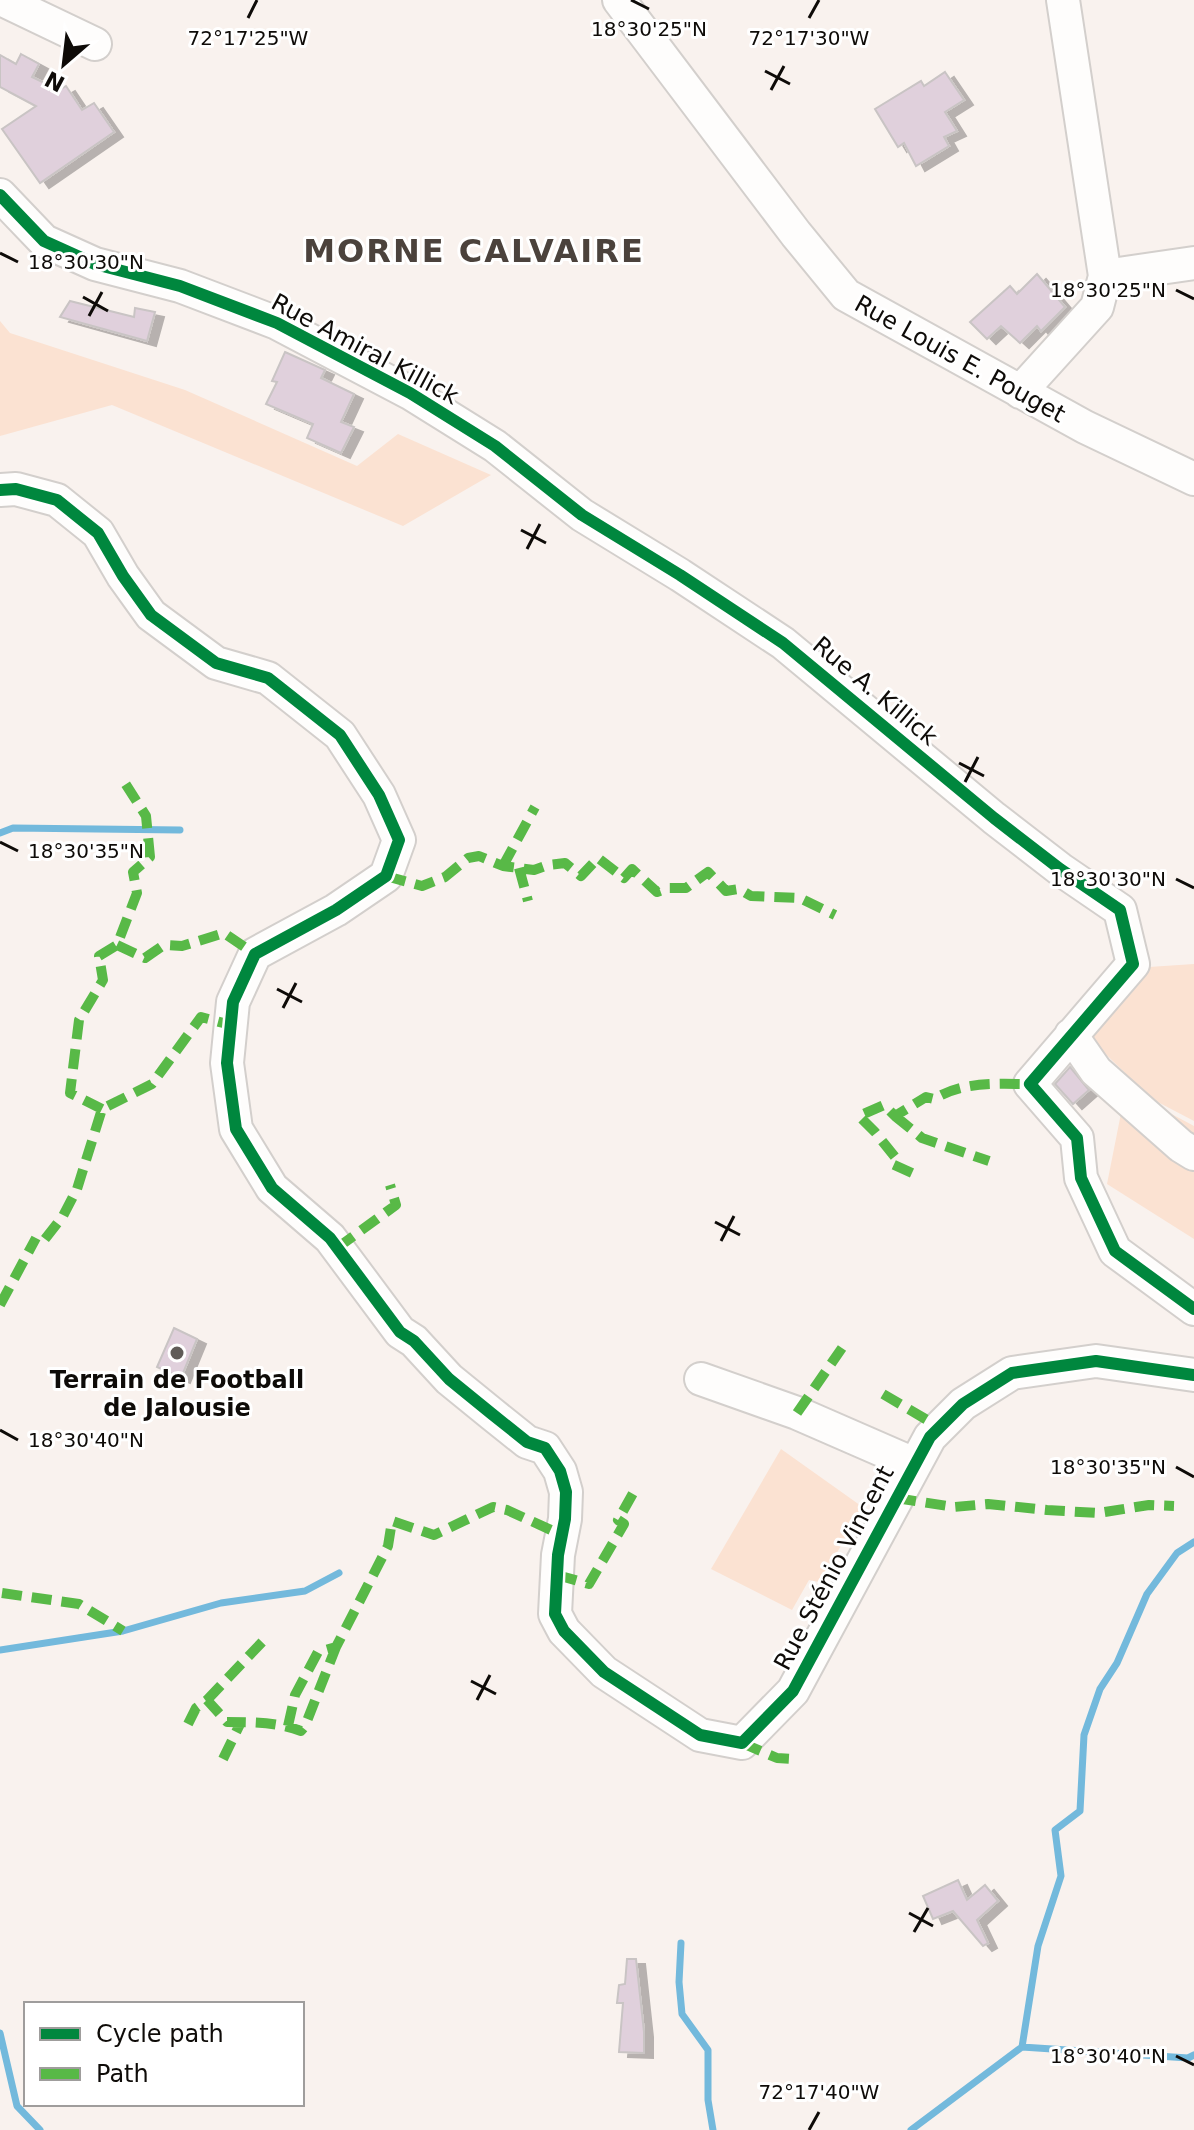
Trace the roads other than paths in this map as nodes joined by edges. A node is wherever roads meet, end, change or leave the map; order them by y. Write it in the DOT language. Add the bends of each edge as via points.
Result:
graph roads {
  1 [pos="3,0"];
  2 [pos="619,0"];
  3 [pos="1063,0"];
  4 [pos="95,44"];
  5 [pos="0,195"];
  6 [pos="1194,263"];
  7 [pos="1105,276"];
  8 [pos="1020,392"];
  9 [pos="495,446"];
  10 [pos="1194,479"];
  11 [pos="0,490"];
  12 [pos="1071,1035"];
  13 [pos="1194,1154"];
  14 [pos="1194,1309"];
  15 [pos="1194,1375"];
  16 [pos="701,1379"];
  17 [pos="914,1464"];
  1 -- 4 [label="street"];
  2 -- 8 [label="street, Rue Louis E. Pouget" via="846,295"];
  3 -- 7 [label="street"];
  5 -- 9 [label="street, Rue Amiral Killick" via="44,241 95,264 180,286 277,323 410,393"];
  6 -- 7 [label="street"];
  7 -- 8 [label="street" via="1097,307"];
  8 -- 10 [label="street, Rue Louis E. Pouget"];
  9 -- 12 [label="street, Rue A. Killick" via="582,515 783,643 994,818 1120,910 1133,964"];
  11 -- 17 [label="street, Rue Sténio Vincent" via="57,500 98,533 151,615 216,663 268,678 280,687 340,735 379,795 399,840 386,876 255,954 233,1002 227,1063 236,1129 272,1188 330,1238 400,1332 492,1414 527,1442 545,1448 566,1492 555,1614 565,1633 604,1672 700,1735 742,1743 793,1691"];
  12 -- 13 [label="street" via="1096,1071"];
  12 -- 14 [label="street, Rue A. Killick" via="1030,1084 1077,1138 1081,1178 1115,1251"];
  15 -- 17 [label="street, Rue Sténio Vincent" via="1096,1361 1012,1373 963,1404 930,1437"];
  16 -- 17 [label="street" via="797,1413"];
}
